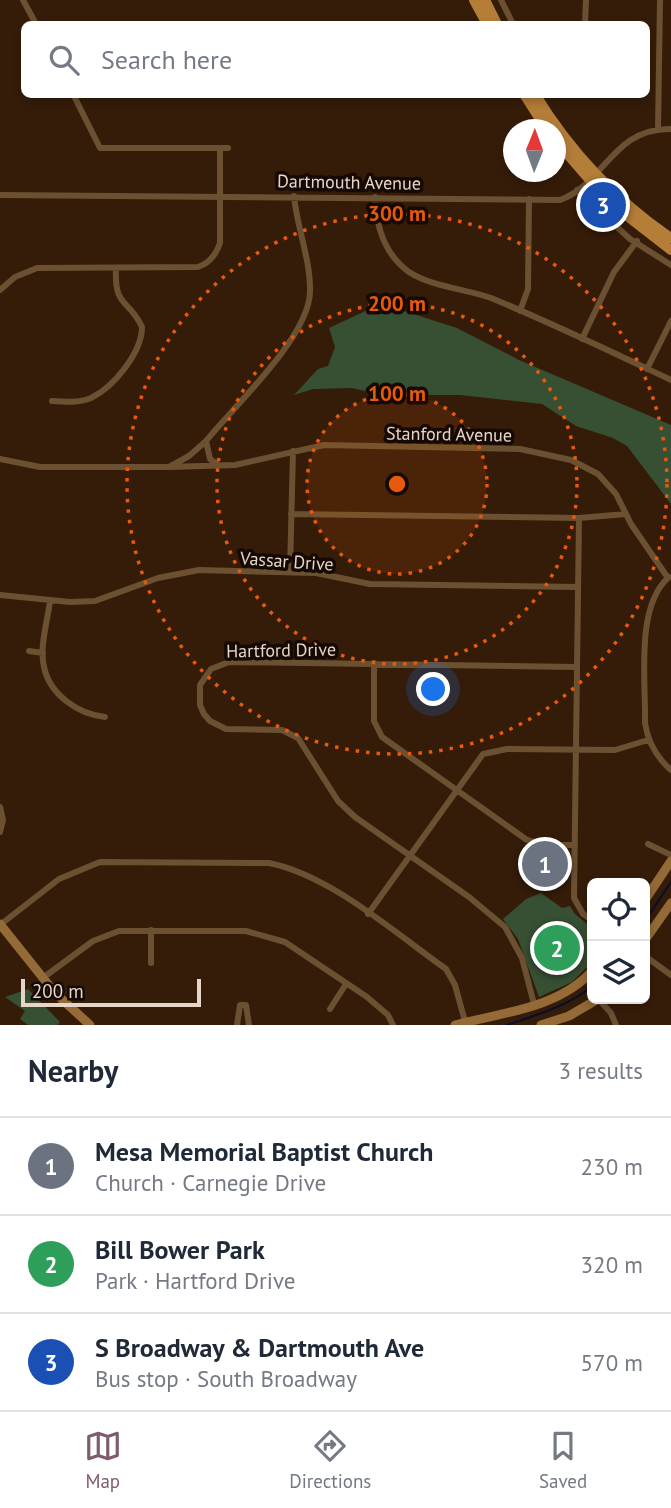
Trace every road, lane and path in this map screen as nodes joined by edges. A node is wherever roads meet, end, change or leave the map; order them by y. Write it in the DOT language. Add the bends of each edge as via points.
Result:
graph roads {
  1 [pos="23,0"];
  2 [pos="474,0"];
  3 [pos="485,0"];
  4 [pos="500,0"];
  5 [pos="586,0"];
  6 [pos="660,0"];
  7 [pos="34,21"];
  8 [pos="485,21"];
  9 [pos="496,21"];
  10 [pos="511,21"];
  11 [pos="585,21"];
  12 [pos="75,98"];
  13 [pos="527,98"];
  14 [pos="538,98"];
  15 [pos="540,119"];
  16 [pos="657,129"];
  17 [pos="671,129"];
  18 [pos="566,152"];
  19 [pos="591,176"];
  20 [pos="578,190"];
  21 [pos="0,195"];
  22 [pos="218,195"];
  23 [pos="293,196"];
  24 [pos="375,197"];
  25 [pos="529,199"];
  26 [pos="671,238"];
  27 [pos="637,242"];
  28 [pos="671,250"];
  29 [pos="671,265"];
  30 [pos="116,268"];
  31 [pos="0,290"];
  32 [pos="520,311"];
  33 [pos="671,321"];
  34 [pos="582,339"];
  35 [pos="647,369"];
  36 [pos="671,380"];
  37 [pos="52,401"];
  38 [pos="206,441"];
  39 [pos="293,451"];
  40 [pos="0,459"];
  41 [pos="218,465"];
  42 [pos="169,467"];
  43 [pos="291,514"];
  44 [pos="626,514"];
  45 [pos="579,518"];
  46 [pos="290,571"];
  47 [pos="669,577"];
  48 [pos="578,587"];
  49 [pos="0,595"];
  50 [pos="50,600"];
  51 [pos="29,651"];
  52 [pos="43,653"];
  53 [pos="374,663"];
  54 [pos="577,667"];
  55 [pos="105,717"];
  56 [pos="648,740"];
  57 [pos="576,750"];
  58 [pos="671,770"];
  59 [pos="456,790"];
  60 [pos="0,807"];
  61 [pos="0,832"];
  62 [pos="648,844"];
  63 [pos="575,845"];
  64 [pos="671,855"];
  65 [pos="409,856"];
  66 [pos="671,861"];
  67 [pos="650,892"];
  68 [pos="671,902"];
  69 [pos="368,914"];
  70 [pos="587,917"];
  71 [pos="0,925"];
  72 [pos="151,930"];
  73 [pos="650,933"];
  74 [pos="650,960"];
  75 [pos="151,963"];
  76 [pos="587,975"];
  77 [pos="671,975"];
  78 [pos="44,977"];
  79 [pos="346,984"];
  80 [pos="534,1004"];
  81 [pos="589,1004"];
  82 [pos="603,1004"];
  83 [pos="330,1009"];
  84 [pos="462,1024"];
  85 [pos="90,1025"];
  86 [pos="237,1025"];
  87 [pos="249,1025"];
  88 [pos="393,1025"];
  89 [pos="541,1025"];
  90 [pos="616,1025"];
  1 -- 7 [label="street"];
  2 -- 8 [label="main road"];
  3 -- 9 [label="main road"];
  4 -- 10 [label="street"];
  5 -- 11 [label="street"];
  6 -- 16 [label="street"];
  12 -- 22 [label="street" via="100,148 224,148"];
  13 -- 15 [label="main road"];
  14 -- 19 [label="main road"];
  16 -- 17 [label="street"];
  16 -- 19 [label="street" via="636,136"];
  18 -- 19 [label="main road"];
  19 -- 20 [label="street"];
  19 -- 26 [label="main road"];
  19 -- 28 [label="main road" via="630,221"];
  20 -- 25 [label="street, Dartmouth Avenue" via="560,200"];
  20 -- 27 [label="street"];
  21 -- 22 [label="street, Dartmouth Avenue"];
  22 -- 23 [label="street, Dartmouth Avenue"];
  22 -- 30 [label="street" via="220,243 205,264"];
  23 -- 24 [label="street, Dartmouth Avenue"];
  23 -- 38 [label="street" via="309,278 305,319"];
  24 -- 25 [label="street, Dartmouth Avenue"];
  24 -- 32 [label="street" via="382,240 409,271"];
  25 -- 32 [label="street" via="528,289"];
  27 -- 29 [label="street"];
  27 -- 34 [label="street" via="614,272"];
  30 -- 31 [label="street" via="37,268 15,277"];
  30 -- 37 [label="street" via="116,292 142,327 139,346 101,392 81,401"];
  32 -- 34 [label="street"];
  33 -- 35 [label="street"];
  34 -- 35 [label="street"];
  35 -- 36 [label="street"];
  38 -- 41 [label="street" via="210,458"];
  38 -- 42 [label="street"];
  39 -- 41 [label="street, Stanford Avenue" via="254,462"];
  39 -- 43 [label="street"];
  39 -- 44 [label="street, Stanford Avenue" via="324,445 544,453 598,474"];
  40 -- 42 [label="street, Stanford Avenue" via="40,467"];
  41 -- 42 [label="street, Stanford Avenue"];
  43 -- 45 [label="street"];
  43 -- 46 [label="street"];
  44 -- 45 [label="street"];
  44 -- 47 [label="street, Stanford Avenue"];
  45 -- 48 [label="street"];
  46 -- 48 [label="street, Vassar Drive" via="370,584"];
  46 -- 50 [label="street, Vassar Drive" via="177,572 110,598"];
  47 -- 56 [label="street" via="652,597 647,616"];
  48 -- 54 [label="street"];
  49 -- 50 [label="street, Vassar Drive"];
  50 -- 52 [label="street"];
  51 -- 52 [label="street"];
  52 -- 55 [label="street" via="48,676 68,704"];
  53 -- 54 [label="street, Hartford Drive"];
  53 -- 59 [label="street" via="377,729 387,742"];
  53 -- 65 [label="street, Hartford Drive" via="229,662 205,676 198,695 204,714 219,727 282,730 299,738 338,801"];
  54 -- 57 [label="street"];
  56 -- 57 [label="street" via="615,750"];
  56 -- 58 [label="street"];
  57 -- 59 [label="street" via="492,750 476,760"];
  57 -- 63 [label="street"];
  59 -- 63 [label="street" via="527,840"];
  59 -- 65 [label="street"];
  60 -- 61 [label="street"];
  62 -- 64 [label="street"];
  63 -- 70 [label="street" via="574,898"];
  65 -- 69 [label="street"];
  65 -- 80 [label="street, Hartford Drive" via="505,927 522,958"];
  66 -- 67 [label="street"];
  68 -- 73 [label="street"];
  69 -- 71 [label="street" via="325,884 288,867 113,860 71,872"];
  69 -- 84 [label="street" via="452,976"];
  71 -- 78 [label="street"];
  72 -- 75 [label="street"];
  72 -- 78 [label="street" via="119,931 93,941"];
  72 -- 79 [label="street" via="267,935 285,942"];
  74 -- 77 [label="street"];
  76 -- 80 [label="street" via="570,990"];
  78 -- 85 [label="street"];
  79 -- 83 [label="street"];
  79 -- 88 [label="street" via="388,1015"];
  80 -- 84 [label="street"];
  81 -- 89 [label="street"];
  82 -- 90 [label="street"];
  86 -- 87 [label="street" via="237,1010 246,1005"];
}
